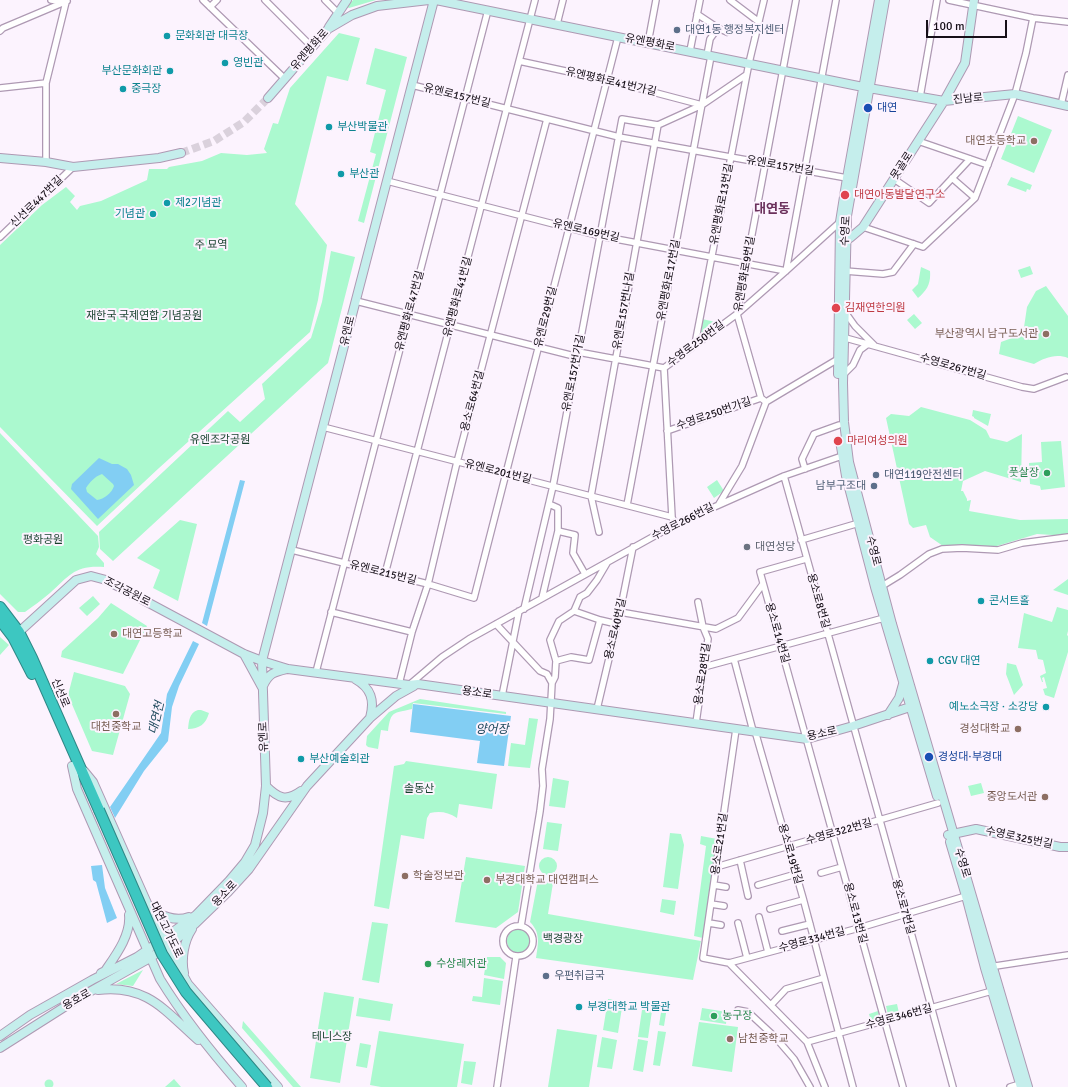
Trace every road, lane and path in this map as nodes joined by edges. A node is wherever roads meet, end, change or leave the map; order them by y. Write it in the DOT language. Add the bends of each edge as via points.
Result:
graph roads {
  1 [pos="51,0"];
  2 [pos="203,0"];
  3 [pos="217,0"];
  4 [pos="265,0"];
  5 [pos="325,0"];
  6 [pos="347,0"];
  7 [pos="429,0"];
  8 [pos="435,0"];
  9 [pos="535,0"];
  10 [pos="563,0"];
  11 [pos="656,0"];
  12 [pos="700,0"];
  13 [pos="730,0"];
  14 [pos="764,0"];
  15 [pos="796,0"];
  16 [pos="836,0"];
  17 [pos="879,0"];
  18 [pos="885,0"];
  19 [pos="937,0"];
  20 [pos="949,0"];
  21 [pos="67,1"];
  22 [pos="974,2"];
  23 [pos="210,7"];
  24 [pos="488,10"];
  25 [pos="338,13"];
  26 [pos="697,14"];
  27 [pos="1034,18"];
  28 [pos="530,19"];
  29 [pos="759,22"];
  30 [pos="1068,22"];
  31 [pos="557,24"];
  32 [pos="718,28"];
  33 [pos="328,29"];
  34 [pos="0,31"];
  35 [pos="727,32"];
  36 [pos="618,37"];
  37 [pos="648,43"];
  38 [pos="312,47"];
  39 [pos="690,51"];
  40 [pos="709,55"];
  41 [pos="520,61"];
  42 [pos="749,63"];
  43 [pos="783,70"];
  44 [pos="746,75"];
  45 [pos="1068,75"];
  46 [pos="822,78"];
  47 [pos="285,79"];
  48 [pos="607,80"];
  49 [pos="46,84"];
  50 [pos="412,85"];
  51 [pos="0,88"];
  52 [pos="866,88"];
  53 [pos="1015,94"];
  54 [pos="920,97"];
  55 [pos="268,98"];
  56 [pos="465,98"];
  57 [pos="944,101"];
  58 [pos="702,105"];
  59 [pos="1064,105"];
  60 [pos="507,109"];
  61 [pos="547,119"];
  62 [pos="658,125"];
  63 [pos="595,131"];
  64 [pos="619,137"];
  65 [pos="918,141"];
  66 [pos="654,143"];
  67 [pos="693,150"];
  68 [pos="181,153"];
  69 [pos="731,157"];
  70 [pos="0,158"];
  71 [pos="970,159"];
  72 [pos="46,162"];
  73 [pos="765,164"];
  74 [pos="988,165"];
  75 [pos="73,167"];
  76 [pos="805,171"];
  77 [pos="847,178"];
  78 [pos="952,178"];
  79 [pos="894,179"];
  80 [pos="387,182"];
  81 [pos="440,195"];
  82 [pos="975,198"];
  83 [pos="482,206"];
  84 [pos="522,216"];
  85 [pos="840,222"];
  86 [pos="863,227"];
  87 [pos="569,228"];
  88 [pos="600,236"];
  89 [pos="0,237"];
  90 [pos="842,242"];
  91 [pos="636,243"];
  92 [pos="914,244"];
  93 [pos="675,250"];
  94 [pos="712,257"];
  95 [pos="746,264"];
  96 [pos="786,271"];
  97 [pos="845,271"];
  98 [pos="356,301"];
  99 [pos="845,312"];
  100 [pos="409,314"];
  101 [pos="737,314"];
  102 [pos="450,325"];
  103 [pos="490,335"];
  104 [pos="842,337"];
  105 [pos="696,344"];
  106 [pos="868,344"];
  107 [pos="876,346"];
  108 [pos="538,347"];
  109 [pos="578,355"];
  110 [pos="616,359"];
  111 [pos="838,359"];
  112 [pos="653,366"];
  113 [pos="664,368"];
  114 [pos="843,375"];
  115 [pos="1066,377"];
  116 [pos="761,398"];
  117 [pos="766,402"];
  118 [pos="839,425"];
  119 [pos="324,427"];
  120 [pos="667,431"];
  121 [pos="376,441"];
  122 [pos="417,451"];
  123 [pos="842,456"];
  124 [pos="457,462"];
  125 [pos="805,469"];
  126 [pos="506,474"];
  127 [pos="784,476"];
  128 [pos="553,486"];
  129 [pos="591,496"];
  130 [pos="549,504"];
  131 [pos="719,504"];
  132 [pos="627,505"];
  133 [pos="672,517"];
  134 [pos="676,524"];
  135 [pos="859,524"];
  136 [pos="558,532"];
  137 [pos="599,532"];
  138 [pos="1068,537"];
  139 [pos="801,540"];
  140 [pos="633,548"];
  141 [pos="292,550"];
  142 [pos="806,558"];
  143 [pos="607,562"];
  144 [pos="344,564"];
  145 [pos="385,574"];
  146 [pos="585,574"];
  147 [pos="428,584"];
  148 [pos="764,584"];
  149 [pos="882,586"];
  150 [pos="474,598"];
  151 [pos="542,598"];
  152 [pos="698,602"];
  153 [pos="0,607"];
  154 [pos="522,610"];
  155 [pos="574,611"];
  156 [pos="331,612"];
  157 [pos="620,612"];
  158 [pos="884,618"];
  159 [pos="0,620"];
  160 [pos="600,620"];
  161 [pos="496,624"];
  162 [pos="617,624"];
  163 [pos="703,627"];
  164 [pos="18,632"];
  165 [pos="412,632"];
  166 [pos="828,633"];
  167 [pos="513,642"];
  168 [pos="781,646"];
  169 [pos="244,654"];
  170 [pos="734,659"];
  171 [pos="262,661"];
  172 [pos="556,661"];
  173 [pos="704,667"];
  174 [pos="288,668"];
  175 [pos="316,672"];
  176 [pos="352,677"];
  177 [pos="903,682"];
  178 [pos="552,683"];
  179 [pos="399,684"];
  180 [pos="418,684"];
  181 [pos="409,685"];
  182 [pos="262,688"];
  183 [pos="502,696"];
  184 [pos="550,703"];
  185 [pos="910,707"];
  186 [pos="597,709"];
  187 [pos="888,715"];
  188 [pos="370,718"];
  189 [pos="696,723"];
  190 [pos="853,726"];
  191 [pos="736,729"];
  192 [pos="754,731"];
  193 [pos="807,739"];
  194 [pos="75,764"];
  195 [pos="266,786"];
  196 [pos="307,786"];
  197 [pos="938,803"];
  198 [pos="96,812"];
  199 [pos="879,820"];
  200 [pos="833,834"];
  201 [pos="950,834"];
  202 [pos="788,846"];
  203 [pos="1068,847"];
  204 [pos="740,860"];
  205 [pos="245,862"];
  206 [pos="716,867"];
  207 [pos="842,867"];
  208 [pos="821,873"];
  209 [pos="796,874"];
  210 [pos="714,885"];
  211 [pos="758,885"];
  212 [pos="726,887"];
  213 [pos="748,896"];
  214 [pos="966,896"];
  215 [pos="803,900"];
  216 [pos="147,904"];
  217 [pos="711,904"];
  218 [pos="724,906"];
  219 [pos="770,909"];
  220 [pos="129,910"];
  221 [pos="906,914"];
  222 [pos="196,915"];
  223 [pos="759,917"];
  224 [pos="708,923"];
  225 [pos="738,923"];
  226 [pos="195,924"];
  227 [pos="810,924"];
  228 [pos="721,925"];
  229 [pos="521,926"];
  230 [pos="859,928"];
  231 [pos="782,931"];
  232 [pos="814,939"];
  233 [pos="165,943"];
  234 [pos="768,952"];
  235 [pos="117,953"];
  236 [pos="150,953"];
  237 [pos="1068,955"];
  238 [pos="137,957"];
  239 [pos="516,957"];
  240 [pos="703,958"];
  241 [pos="747,958"];
  242 [pos="729,963"];
  243 [pos="988,968"];
  244 [pos="824,978"];
  245 [pos="92,980"];
  246 [pos="188,984"];
  247 [pos="94,990"];
  248 [pos="992,991"];
  249 [pos="771,1005"];
  250 [pos="931,1008"];
  251 [pos="738,1010"];
  252 [pos="885,1021"];
  253 [pos="839,1033"];
  254 [pos="0,1036"];
  255 [pos="807,1042"];
  256 [pos="0,1044"];
  257 [pos="0,1048"];
  258 [pos="211,1051"];
  259 [pos="1020,1085"];
  260 [pos="242,1087"];
  261 [pos="258,1087"];
  262 [pos="267,1087"];
  263 [pos="278,1087"];
  264 [pos="497,1087"];
  265 [pos="810,1087"];
  266 [pos="825,1087"];
  267 [pos="853,1087"];
  268 [pos="903,1087"];
  269 [pos="953,1087"];
  270 [pos="1010,1087"];
  271 [pos="1028,1087"];
  1 -- 21 [label="street"];
  2 -- 23 [label="street"];
  3 -- 23 [label="street"];
  4 -- 38 [label="street"];
  5 -- 25 [label="street"];
  6 -- 25 [label="main road"];
  7 -- 33 [label="main road, 유엔평화로" via="378,6 352,14"];
  8 -- 24 [label="main road, 유엔평화로"];
  8 -- 50 [label="main road, 유엔로"];
  9 -- 28 [label="street, 유엔평화로41번길"];
  10 -- 31 [label="street"];
  11 -- 37 [label="street"];
  12 -- 26 [label="street"];
  13 -- 29 [label="street"];
  14 -- 29 [label="street, 유엔평화로13번길"];
  15 -- 43 [label="street, 유엔평화로9번길"];
  16 -- 46 [label="street"];
  17 -- 52 [label="main road, 수영로"];
  18 -- 52 [label="main road, 수영로"];
  19 -- 54 [label="street"];
  20 -- 22 [label="street"];
  21 -- 34 [label="street"];
  21 -- 49 [label="street"];
  22 -- 27 [label="street"];
  22 -- 57 [label="main road, 못골로" via="965,63"];
  23 -- 47 [label="street"];
  24 -- 28 [label="main road, 유엔평화로"];
  24 -- 56 [label="street, 유엔평화로47번길"];
  25 -- 33 [label="main road"];
  26 -- 32 [label="street"];
  26 -- 39 [label="street"];
  27 -- 30 [label="street"];
  27 -- 53 [label="street"];
  28 -- 31 [label="main road, 유엔평화로"];
  28 -- 41 [label="street, 유엔평화로41번길"];
  29 -- 42 [label="street, 유엔평화로13번길"];
  31 -- 36 [label="main road, 유엔평화로"];
  32 -- 35 [label="street"];
  32 -- 40 [label="street, 유엔평화로17번길" via="710,39"];
  33 -- 38 [label="main road, 유엔평화로"];
  36 -- 37 [label="main road, 유엔평화로"];
  36 -- 48 [label="street, 유엔로29번길"];
  37 -- 39 [label="main road, 유엔평화로"];
  38 -- 47 [label="main road, 유엔평화로"];
  39 -- 40 [label="main road, 유엔평화로"];
  40 -- 42 [label="main road, 유엔평화로"];
  40 -- 58 [label="street, 유엔평화로17번길"];
  41 -- 48 [label="street, 유엔평화로41번가길"];
  41 -- 60 [label="street, 유엔평화로41번길"];
  42 -- 43 [label="main road, 유엔평화로"];
  42 -- 44 [label="street, 유엔평화로13번길"];
  43 -- 46 [label="main road, 유엔평화로"];
  43 -- 73 [label="street, 유엔평화로9번길"];
  44 -- 58 [label="street"];
  44 -- 69 [label="street, 유엔평화로13번길"];
  45 -- 59 [label="street"];
  46 -- 52 [label="main road, 유엔평화로"];
  46 -- 76 [label="street"];
  47 -- 55 [label="main road, 유엔평화로"];
  48 -- 58 [label="street, 유엔평화로41번가길"];
  48 -- 63 [label="street, 유엔로29번길"];
  49 -- 51 [label="street"];
  49 -- 72 [label="street"];
  50 -- 56 [label="street, 유엔로157번길"];
  50 -- 80 [label="main road, 유엔로"];
  52 -- 54 [label="main road, 진남로"];
  52 -- 77 [label="main road, 수영로"];
  52 -- 90 [label="main road, 수영로"];
  53 -- 57 [label="main road, 진남로"];
  53 -- 59 [label="main road, 진남로"];
  53 -- 74 [label="street"];
  54 -- 57 [label="main road, 진남로"];
  56 -- 60 [label="street, 유엔로157번길"];
  56 -- 81 [label="street, 유엔평화로47번길"];
  57 -- 65 [label="main road, 못골로"];
  58 -- 62 [label="street"];
  58 -- 67 [label="street, 유엔평화로17번길"];
  60 -- 61 [label="street, 유엔로157번길"];
  60 -- 83 [label="street, 유엔평화로41번길"];
  61 -- 63 [label="street, 유엔로157번길"];
  61 -- 84 [label="street, 용소로64번길"];
  62 -- 64 [label="street" via="622,119"];
  62 -- 66 [label="street, 유엔로157번나길"];
  63 -- 64 [label="street, 유엔로157번길"];
  63 -- 87 [label="street, 유엔로29번길"];
  64 -- 66 [label="street, 유엔로157번길"];
  64 -- 88 [label="street, 유엔로157번가길"];
  65 -- 71 [label="street, 못골로"];
  65 -- 79 [label="main road, 못골로"];
  66 -- 67 [label="street, 유엔로157번길"];
  66 -- 91 [label="street, 유엔로157번나길"];
  67 -- 69 [label="street, 유엔로157번길"];
  67 -- 93 [label="street, 유엔평화로17번길"];
  68 -- 75 [label="main road" via="159,158"];
  69 -- 73 [label="street, 유엔로157번길"];
  69 -- 94 [label="street, 유엔평화로13번길"];
  70 -- 72 [label="main road"];
  71 -- 74 [label="street, 못골로"];
  71 -- 78 [label="street"];
  72 -- 75 [label="main road"];
  73 -- 76 [label="street, 유엔로157번길"];
  73 -- 95 [label="street, 유엔평화로9번길"];
  74 -- 82 [label="street"];
  75 -- 89 [label="street, 신선로447번길"];
  76 -- 77 [label="street, 유엔로157번길"];
  76 -- 96 [label="street"];
  77 -- 85 [label="main road, 수영로"];
  78 -- 79 [label="street" via="929,204"];
  78 -- 82 [label="street"];
  79 -- 86 [label="main road, 못골로"];
  80 -- 81 [label="street, 유엔로169번길"];
  80 -- 98 [label="main road, 유엔로"];
  81 -- 83 [label="street, 유엔로169번길"];
  81 -- 100 [label="street, 유엔평화로47번길"];
  82 -- 92 [label="street" via="923,247"];
  83 -- 84 [label="street, 유엔로169번길"];
  83 -- 102 [label="street, 유엔평화로41번길"];
  84 -- 87 [label="street, 유엔로169번길"];
  84 -- 103 [label="street, 용소로64번길"];
  85 -- 90 [label="main road, 수영로"];
  85 -- 96 [label="street, 수영로250번길"];
  86 -- 90 [label="main road, 못골로"];
  86 -- 92 [label="street"];
  87 -- 88 [label="street, 유엔로169번길"];
  87 -- 108 [label="street, 유엔로29번길"];
  88 -- 91 [label="street, 유엔로169번길"];
  88 -- 109 [label="street, 유엔로157번가길"];
  90 -- 97 [label="main road, 수영로"];
  90 -- 104 [label="main road, 수영로"];
  91 -- 93 [label="street, 유엔로169번길"];
  91 -- 110 [label="street, 유엔로157번나길"];
  92 -- 97 [label="street" via="892,272 882,274"];
  93 -- 94 [label="street, 유엔로169번길"];
  93 -- 112 [label="street, 유엔평화로17번길"];
  94 -- 95 [label="street, 유엔로169번길"];
  94 -- 105 [label="street, 유엔평화로13번길"];
  95 -- 96 [label="street, 유엔로169번길"];
  95 -- 101 [label="street, 유엔평화로9번길"];
  96 -- 101 [label="street, 수영로250번길"];
  97 -- 99 [label="main road, 수영로"];
  98 -- 100 [label="street"];
  98 -- 119 [label="main road, 유엔로"];
  99 -- 104 [label="main road, 수영로"];
  99 -- 107 [label="street" via="854,326"];
  100 -- 102 [label="street"];
  100 -- 121 [label="street, 유엔평화로47번길"];
  101 -- 105 [label="street, 수영로250번길"];
  101 -- 116 [label="street, 유엔평화로9번길"];
  102 -- 103 [label="street"];
  102 -- 122 [label="street, 유엔평화로41번길"];
  103 -- 108 [label="street"];
  103 -- 124 [label="street, 용소로64번길"];
  104 -- 106 [label="street, 수영로267번길"];
  104 -- 111 [label="main road, 수영로"];
  104 -- 114 [label="main road, 수영로"];
  105 -- 113 [label="street, 수영로250번길"];
  106 -- 107 [label="street, 수영로267번길"];
  106 -- 114 [label="street" via="860,350 853,365"];
  107 -- 115 [label="street, 수영로267번길" via="1034,389"];
  108 -- 109 [label="street"];
  108 -- 126 [label="street, 유엔로29번길"];
  109 -- 110 [label="street"];
  109 -- 128 [label="street, 유엔로157번가길"];
  110 -- 112 [label="street"];
  110 -- 129 [label="street, 유엔로157번나길"];
  111 -- 117 [label="street"];
  111 -- 118 [label="main road, 수영로"];
  112 -- 113 [label="street"];
  112 -- 132 [label="street, 유엔평화로17번길"];
  113 -- 120 [label="street, 수영로250번길"];
  114 -- 149 [label="main road, 수영로" via="846,449"];
  116 -- 117 [label="street"];
  116 -- 120 [label="street, 수영로250번가길"];
  117 -- 131 [label="street, 수영로266번길" via="742,466"];
  118 -- 123 [label="main road, 수영로"];
  118 -- 125 [label="street" via="814,434 802,459"];
  119 -- 121 [label="street, 유엔로201번길"];
  119 -- 141 [label="main road, 유엔로"];
  120 -- 133 [label="street, 수영로250번길"];
  121 -- 122 [label="street, 유엔로201번길"];
  121 -- 144 [label="street, 유엔평화로47번길"];
  122 -- 124 [label="street, 유엔로201번길"];
  122 -- 145 [label="street, 유엔평화로41번길"];
  123 -- 125 [label="street"];
  123 -- 135 [label="main road, 수영로"];
  124 -- 126 [label="street, 유엔로201번길"];
  124 -- 147 [label="street, 용소로64번길"];
  125 -- 127 [label="street"];
  126 -- 128 [label="street, 유엔로201번길"];
  126 -- 150 [label="street, 유엔로29번길"];
  127 -- 131 [label="street"];
  127 -- 139 [label="street, 용소로8번길"];
  128 -- 129 [label="street, 유엔로201번길"];
  128 -- 130 [label="street, 유엔로157번가길"];
  129 -- 132 [label="street, 유엔로201번길"];
  129 -- 137 [label="street"];
  130 -- 136 [label="street" via="558,508"];
  130 -- 154 [label="street, 유엔로157번가길"];
  131 -- 134 [label="street, 수영로266번길"];
  132 -- 133 [label="street, 유엔로201번길"];
  133 -- 134 [label="street"];
  134 -- 140 [label="street, 수영로266번길"];
  135 -- 139 [label="street"];
  135 -- 158 [label="main road, 수영로"];
  136 -- 146 [label="street" via="575,535 574,553"];
  136 -- 151 [label="street"];
  138 -- 149 [label="street" via="1024,543 998,550 942,549 929,554"];
  139 -- 142 [label="street, 용소로8번길"];
  140 -- 143 [label="street, 수영로266번길"];
  140 -- 157 [label="street, 용소로40번길"];
  141 -- 144 [label="street, 유엔로215번길"];
  141 -- 171 [label="main road, 유엔로"];
  142 -- 148 [label="street, 용소로14번길" via="760,572"];
  142 -- 166 [label="street, 용소로8번길"];
  143 -- 146 [label="street, 수영로266번길"];
  143 -- 155 [label="street" via="597,580 580,597"];
  144 -- 145 [label="street, 유엔로215번길"];
  144 -- 156 [label="street, 유엔평화로47번길"];
  145 -- 147 [label="street, 유엔로215번길"];
  146 -- 151 [label="street, 수영로266번길"];
  147 -- 150 [label="street, 유엔로215번길"];
  147 -- 165 [label="street, 용소로64번길"];
  148 -- 163 [label="street" via="738,618 716,629"];
  148 -- 168 [label="street, 용소로14번길"];
  149 -- 201 [label="main road, 수영로"];
  151 -- 154 [label="street, 수영로266번길"];
  152 -- 163 [label="street, 용소로28번길"];
  153 -- 164 [label="highway, 신선로"];
  154 -- 161 [label="street, 수영로266번길"];
  154 -- 167 [label="street, 유엔로157번가길"];
  155 -- 160 [label="street"];
  155 -- 172 [label="street" via="559,621 550,640"];
  156 -- 165 [label="street"];
  156 -- 175 [label="street, 유엔평화로47번길"];
  157 -- 162 [label="street, 용소로40번길"];
  157 -- 163 [label="street"];
  158 -- 166 [label="street"];
  158 -- 177 [label="main road, 수영로"];
  159 -- 194 [label="highway" via="13,637"];
  160 -- 162 [label="street"];
  160 -- 172 [label="street" via="589,660 571,657"];
  161 -- 167 [label="street"];
  161 -- 181 [label="street, 수영로266번길" via="442,657"];
  162 -- 186 [label="street, 용소로40번길"];
  163 -- 173 [label="street, 용소로28번길" via="708,639"];
  164 -- 169 [label="main road, 조각공원로" via="76,580 91,576 106,580"];
  164 -- 194 [label="highway, 신선로" via="32,658"];
  165 -- 179 [label="street, 용소로64번길"];
  166 -- 168 [label="street"];
  166 -- 190 [label="street, 용소로8번길"];
  167 -- 178 [label="street" via="540,671 547,674"];
  167 -- 183 [label="street, 유엔로157번가길"];
  168 -- 170 [label="street"];
  168 -- 193 [label="street, 용소로14번길"];
  169 -- 171 [label="main road, 조각공원로"];
  169 -- 182 [label="main road"];
  170 -- 173 [label="street"];
  170 -- 192 [label="street, 용소로19번길"];
  171 -- 174 [label="main road, 조각공원로"];
  171 -- 182 [label="main road, 유엔로"];
  172 -- 178 [label="street" via="556,677"];
  173 -- 189 [label="street, 용소로28번길"];
  174 -- 175 [label="main road"];
  174 -- 182 [label="main road" via="272,673"];
  175 -- 176 [label="main road"];
  176 -- 179 [label="main road"];
  176 -- 188 [label="main road" via="363,684 372,697 373,708"];
  177 -- 185 [label="main road, 수영로"];
  177 -- 187 [label="main road" via="902,692"];
  178 -- 184 [label="street"];
  179 -- 181 [label="main road"];
  180 -- 181 [label="main road"];
  180 -- 183 [label="main road, 용소로"];
  180 -- 188 [label="main road, 용소로" via="396,696"];
  182 -- 195 [label="main road, 유엔로"];
  183 -- 184 [label="main road, 용소로"];
  184 -- 186 [label="main road, 용소로"];
  184 -- 229 [label="street" via="542,769 542,792"];
  185 -- 187 [label="main road, 용소로"];
  185 -- 197 [label="main road, 수영로"];
  186 -- 189 [label="main road, 용소로"];
  187 -- 190 [label="main road, 용소로"];
  188 -- 196 [label="main road, 용소로"];
  189 -- 191 [label="main road, 용소로"];
  190 -- 193 [label="main road, 용소로"];
  190 -- 199 [label="street, 용소로7번길"];
  191 -- 192 [label="main road, 용소로"];
  191 -- 206 [label="street, 용소로21번길"];
  192 -- 193 [label="main road, 용소로"];
  192 -- 202 [label="street, 용소로19번길"];
  193 -- 200 [label="street, 용소로13번길"];
  194 -- 198 [label="highway, 대연고가도로"];
  194 -- 216 [label="main road" via="93,782"];
  194 -- 220 [label="main road" via="76,789"];
  195 -- 196 [label="main road" via="275,795 286,798 296,795"];
  195 -- 205 [label="main road, 유엔로" via="255,845"];
  196 -- 226 [label="main road, 용소로" via="249,869"];
  197 -- 199 [label="street, 수영로322번길"];
  197 -- 201 [label="main road, 수영로"];
  198 -- 261 [label="highway, 대연고가도로" via="157,957 181,996"];
  198 -- 262 [label="highway, 대연고가도로, bridge" via="162,954 186,992"];
  199 -- 200 [label="street, 수영로322번길"];
  199 -- 221 [label="street, 용소로7번길"];
  200 -- 202 [label="street, 수영로322번길"];
  200 -- 207 [label="street, 용소로13번길"];
  201 -- 203 [label="main road, 수영로325번길" via="976,829"];
  201 -- 214 [label="main road, 수영로"];
  201 -- 243 [label="main road, 수영로"];
  202 -- 204 [label="street, 수영로322번길"];
  202 -- 209 [label="street, 용소로19번길"];
  204 -- 206 [label="street, 수영로322번길"];
  204 -- 213 [label="street"];
  205 -- 222 [label="main road, 용소로"];
  206 -- 210 [label="street, 용소로21번길"];
  207 -- 208 [label="street"];
  207 -- 230 [label="street, 용소로13번길"];
  209 -- 211 [label="street"];
  209 -- 215 [label="street, 용소로19번길"];
  210 -- 212 [label="street"];
  210 -- 217 [label="street, 용소로21번길"];
  214 -- 221 [label="street, 수영로334번길"];
  214 -- 243 [label="main road, 수영로"];
  215 -- 219 [label="street"];
  215 -- 227 [label="street, 용소로19번길"];
  216 -- 222 [label="main road" via="154,911 172,919 182,920"];
  216 -- 233 [label="main road"];
  217 -- 218 [label="street"];
  217 -- 224 [label="street, 용소로21번길"];
  220 -- 235 [label="main road" via="128,930"];
  220 -- 236 [label="main road"];
  221 -- 230 [label="street, 수영로334번길"];
  221 -- 250 [label="street, 용소로7번길"];
  222 -- 233 [label="main road, 용소로"];
  223 -- 234 [label="street"];
  224 -- 228 [label="street"];
  224 -- 240 [label="street, 용소로21번길"];
  225 -- 241 [label="street"];
  226 -- 233 [label="main road, 용소로"];
  226 -- 246 [label="main road" via="185,942 183,953 184,972"];
  227 -- 231 [label="street"];
  227 -- 232 [label="street, 용소로19번길"];
  229 -- 239 [label="street" via="530,932 533,945 529,953"];
  229 -- 239 [label="street" via="510,929 503,939 506,950"];
  230 -- 232 [label="street, 수영로334번길"];
  230 -- 252 [label="street, 용소로13번길"];
  232 -- 234 [label="street, 수영로334번길"];
  232 -- 244 [label="street, 용소로19번길"];
  233 -- 236 [label="main road, 용소로"];
  233 -- 246 [label="main road"];
  234 -- 241 [label="street, 수영로334번길"];
  235 -- 238 [label="main road"];
  235 -- 245 [label="main road" via="105,971"];
  236 -- 238 [label="main road, 용호로"];
  236 -- 247 [label="main road, 용호로"];
  236 -- 258 [label="main road" via="172,1000"];
  237 -- 243 [label="street"];
  238 -- 245 [label="main road, 용호로"];
  239 -- 264 [label="street"];
  240 -- 242 [label="street, 수영로334번길"];
  241 -- 242 [label="street, 수영로334번길"];
  242 -- 249 [label="street"];
  243 -- 248 [label="main road, 수영로"];
  243 -- 271 [label="main road, 수영로"];
  244 -- 249 [label="street" via="786,989"];
  244 -- 253 [label="street, 용소로19번길"];
  245 -- 254 [label="main road, 용호로" via="30,1015"];
  246 -- 263 [label="main road"];
  247 -- 257 [label="main road, 용호로"];
  247 -- 258 [label="main road" via="124,990 145,996 159,1005"];
  248 -- 250 [label="street, 수영로346번길"];
  248 -- 259 [label="main road, 수영로"];
  249 -- 255 [label="street"];
  250 -- 252 [label="street, 수영로346번길"];
  250 -- 269 [label="street, 용소로7번길"];
  251 -- 265 [label="street" via="748,1012 775,1037 794,1059"];
  252 -- 253 [label="street, 수영로346번길"];
  252 -- 268 [label="street, 용소로13번길"];
  253 -- 255 [label="street, 수영로346번길"];
  253 -- 267 [label="street, 용소로19번길"];
  254 -- 256 [label="main road" via="7,1038"];
  255 -- 266 [label="street"];
  258 -- 260 [label="main road"];
  259 -- 270 [label="street"];
}
